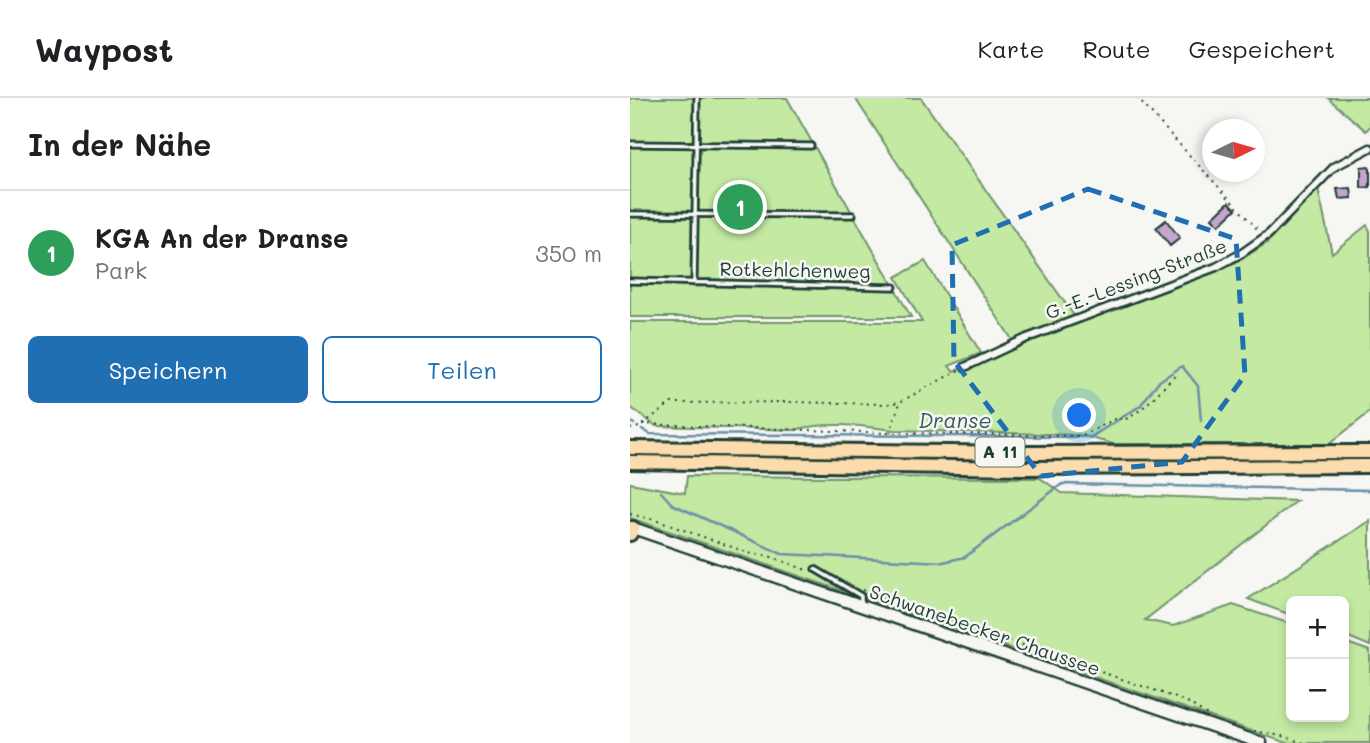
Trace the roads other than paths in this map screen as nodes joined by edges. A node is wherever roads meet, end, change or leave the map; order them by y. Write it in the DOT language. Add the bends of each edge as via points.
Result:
graph roads {
  1 [pos="697,98"];
  2 [pos="630,144"];
  3 [pos="696,145"];
  4 [pos="811,146"];
  5 [pos="1370,148"];
  6 [pos="630,214"];
  7 [pos="695,215"];
  8 [pos="853,215"];
  9 [pos="630,281"];
  10 [pos="694,283"];
  11 [pos="894,287"];
  12 [pos="965,366"];
  13 [pos="630,448"];
  14 [pos="1370,452"];
  15 [pos="630,462"];
  16 [pos="1370,466"];
  17 [pos="631,530"];
  18 [pos="814,569"];
  19 [pos="861,607"];
  20 [pos="1261,743"];
  1 -- 3 [label="lane"];
  2 -- 3 [label="lane"];
  3 -- 4 [label="lane"];
  3 -- 7 [label="lane"];
  5 -- 12 [label="street, G.-E.-Lessing-Straße" via="1334,167 1265,237 1216,267"];
  6 -- 7 [label="lane"];
  7 -- 8 [label="lane"];
  7 -- 10 [label="lane"];
  9 -- 10 [label="lane, Rotkehlchenweg"];
  10 -- 11 [label="lane, Rotkehlchenweg"];
  13 -- 14 [label="highway, A 11"];
  15 -- 16 [label="highway, A 11" via="1024,468"];
  17 -- 19 [label="main road, Schwanebecker Chaussee"];
  18 -- 19 [label="lane" via="861,596"];
  19 -- 20 [label="main road, Schwanebecker Chaussee"];
}
